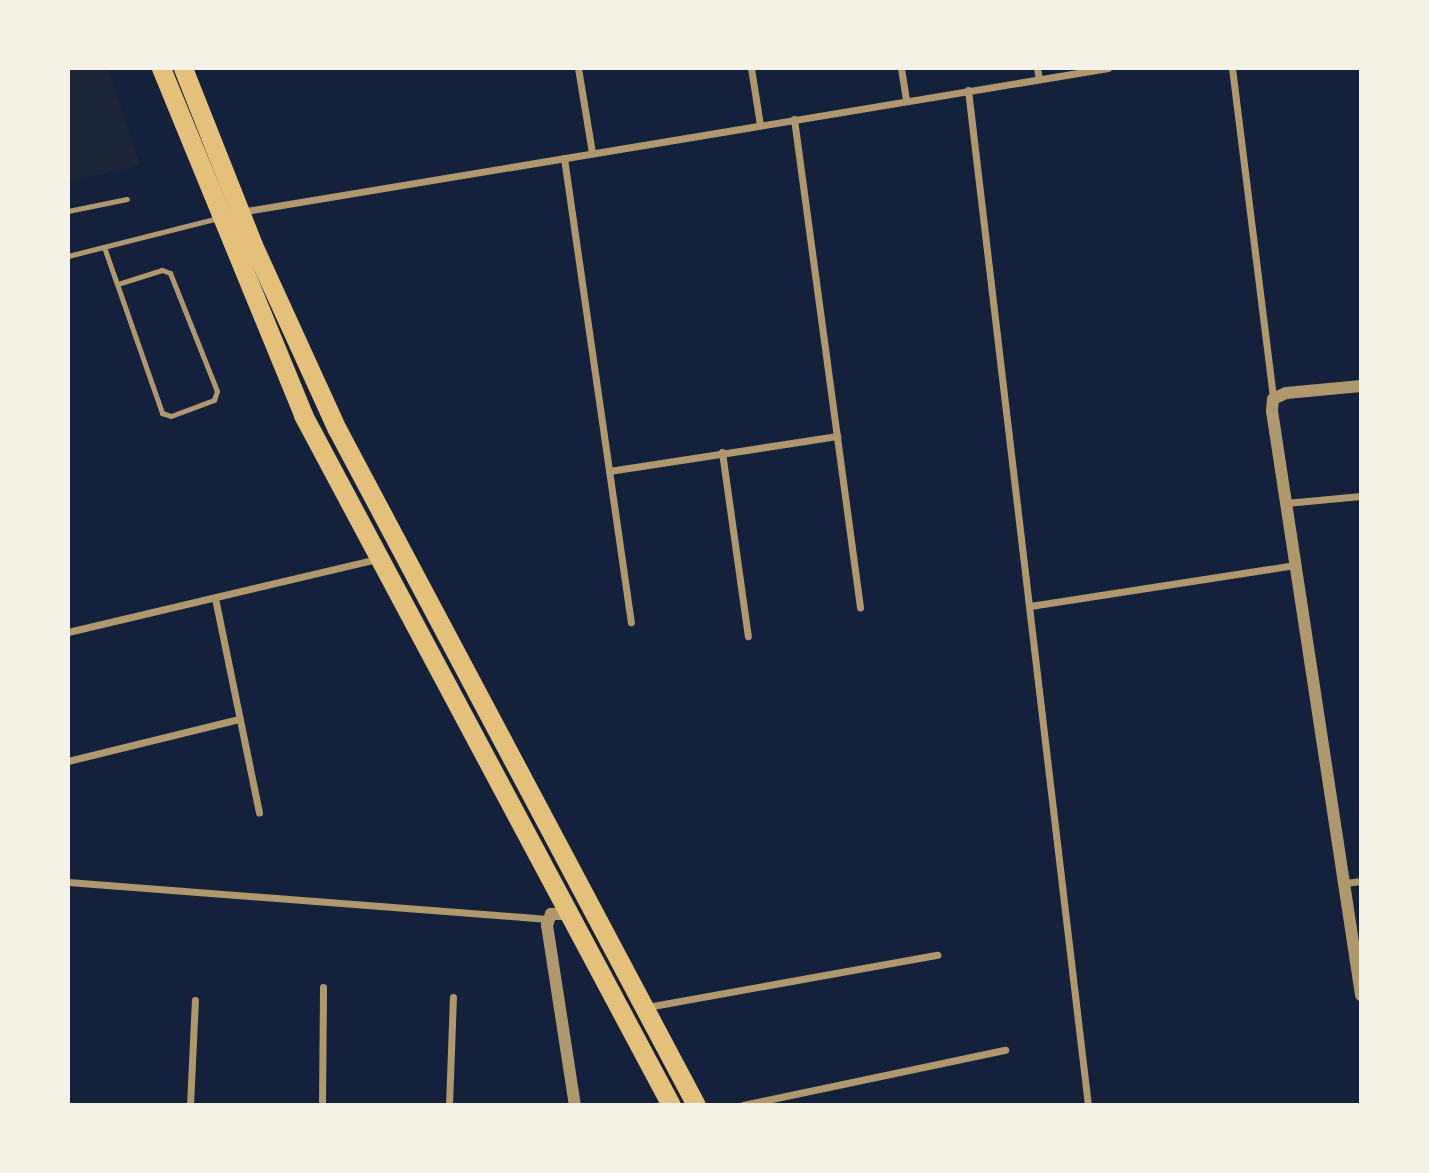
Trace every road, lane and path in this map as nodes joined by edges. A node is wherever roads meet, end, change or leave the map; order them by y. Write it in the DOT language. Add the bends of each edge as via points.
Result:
graph roads {
  1 [pos="161,68"];
  2 [pos="183,68"];
  3 [pos="578,68"];
  4 [pos="751,68"];
  5 [pos="901,68"];
  6 [pos="1037,68"];
  7 [pos="1108,68"];
  8 [pos="1232,68"];
  9 [pos="1039,79"];
  10 [pos="968,90"];
  11 [pos="906,99"];
  12 [pos="794,119"];
  13 [pos="760,125"];
  14 [pos="592,153"];
  15 [pos="564,158"];
  16 [pos="127,199"];
  17 [pos="68,211"];
  18 [pos="240,212"];
  19 [pos="219,218"];
  20 [pos="104,247"];
  21 [pos="68,256"];
  22 [pos="118,284"];
  23 [pos="1361,386"];
  24 [pos="1273,399"];
  25 [pos="838,436"];
  26 [pos="722,452"];
  27 [pos="609,471"];
  28 [pos="1361,496"];
  29 [pos="1286,503"];
  30 [pos="376,559"];
  31 [pos="1295,565"];
  32 [pos="215,598"];
  33 [pos="1030,606"];
  34 [pos="860,608"];
  35 [pos="631,622"];
  36 [pos="68,632"];
  37 [pos="748,636"];
  38 [pos="239,719"];
  39 [pos="68,761"];
  40 [pos="259,813"];
  41 [pos="1361,881"];
  42 [pos="68,882"];
  43 [pos="1345,883"];
  44 [pos="569,914"];
  45 [pos="548,919"];
  46 [pos="937,955"];
  47 [pos="323,987"];
  48 [pos="1361,995"];
  49 [pos="453,997"];
  50 [pos="195,1000"];
  51 [pos="646,1007"];
  52 [pos="1004,1050"];
  53 [pos="190,1105"];
  54 [pos="322,1105"];
  55 [pos="449,1105"];
  56 [pos="575,1105"];
  57 [pos="671,1105"];
  58 [pos="696,1105"];
  59 [pos="743,1105"];
  60 [pos="1088,1105"];
  1 -- 19 [label="highway"];
  2 -- 18 [label="highway"];
  3 -- 14 [label="street"];
  4 -- 13 [label="street"];
  5 -- 11 [label="street"];
  6 -- 9 [label="street"];
  7 -- 9 [label="street"];
  8 -- 24 [label="street"];
  9 -- 10 [label="street"];
  10 -- 11 [label="street"];
  10 -- 33 [label="street"];
  11 -- 12 [label="street"];
  12 -- 13 [label="street"];
  12 -- 25 [label="street"];
  13 -- 14 [label="street"];
  14 -- 15 [label="street"];
  15 -- 18 [label="street"];
  15 -- 27 [label="street"];
  16 -- 17 [label="lane"];
  18 -- 19 [label="street"];
  18 -- 51 [label="highway" via="337,429"];
  19 -- 20 [label="lane"];
  19 -- 30 [label="highway" via="303,415"];
  20 -- 21 [label="lane"];
  20 -- 22 [label="lane"];
  22 -- 22 [label="lane" via="162,412 171,416 214,400 217,391 170,272 162,270"];
  23 -- 24 [label="street"];
  24 -- 29 [label="street"];
  25 -- 26 [label="street"];
  25 -- 34 [label="street"];
  26 -- 27 [label="street"];
  26 -- 37 [label="street"];
  27 -- 35 [label="street"];
  28 -- 29 [label="street"];
  29 -- 31 [label="street"];
  30 -- 32 [label="street"];
  30 -- 44 [label="highway"];
  31 -- 33 [label="street"];
  31 -- 43 [label="street"];
  32 -- 36 [label="street"];
  32 -- 38 [label="street"];
  33 -- 60 [label="street"];
  38 -- 39 [label="street"];
  38 -- 40 [label="street"];
  41 -- 43 [label="street"];
  42 -- 45 [label="street"];
  43 -- 48 [label="street"];
  44 -- 45 [label="street" via="551,914"];
  44 -- 57 [label="highway"];
  45 -- 56 [label="street"];
  46 -- 51 [label="street"];
  47 -- 54 [label="street"];
  49 -- 55 [label="street"];
  50 -- 53 [label="street"];
  51 -- 58 [label="highway"];
  52 -- 59 [label="street"];
}
